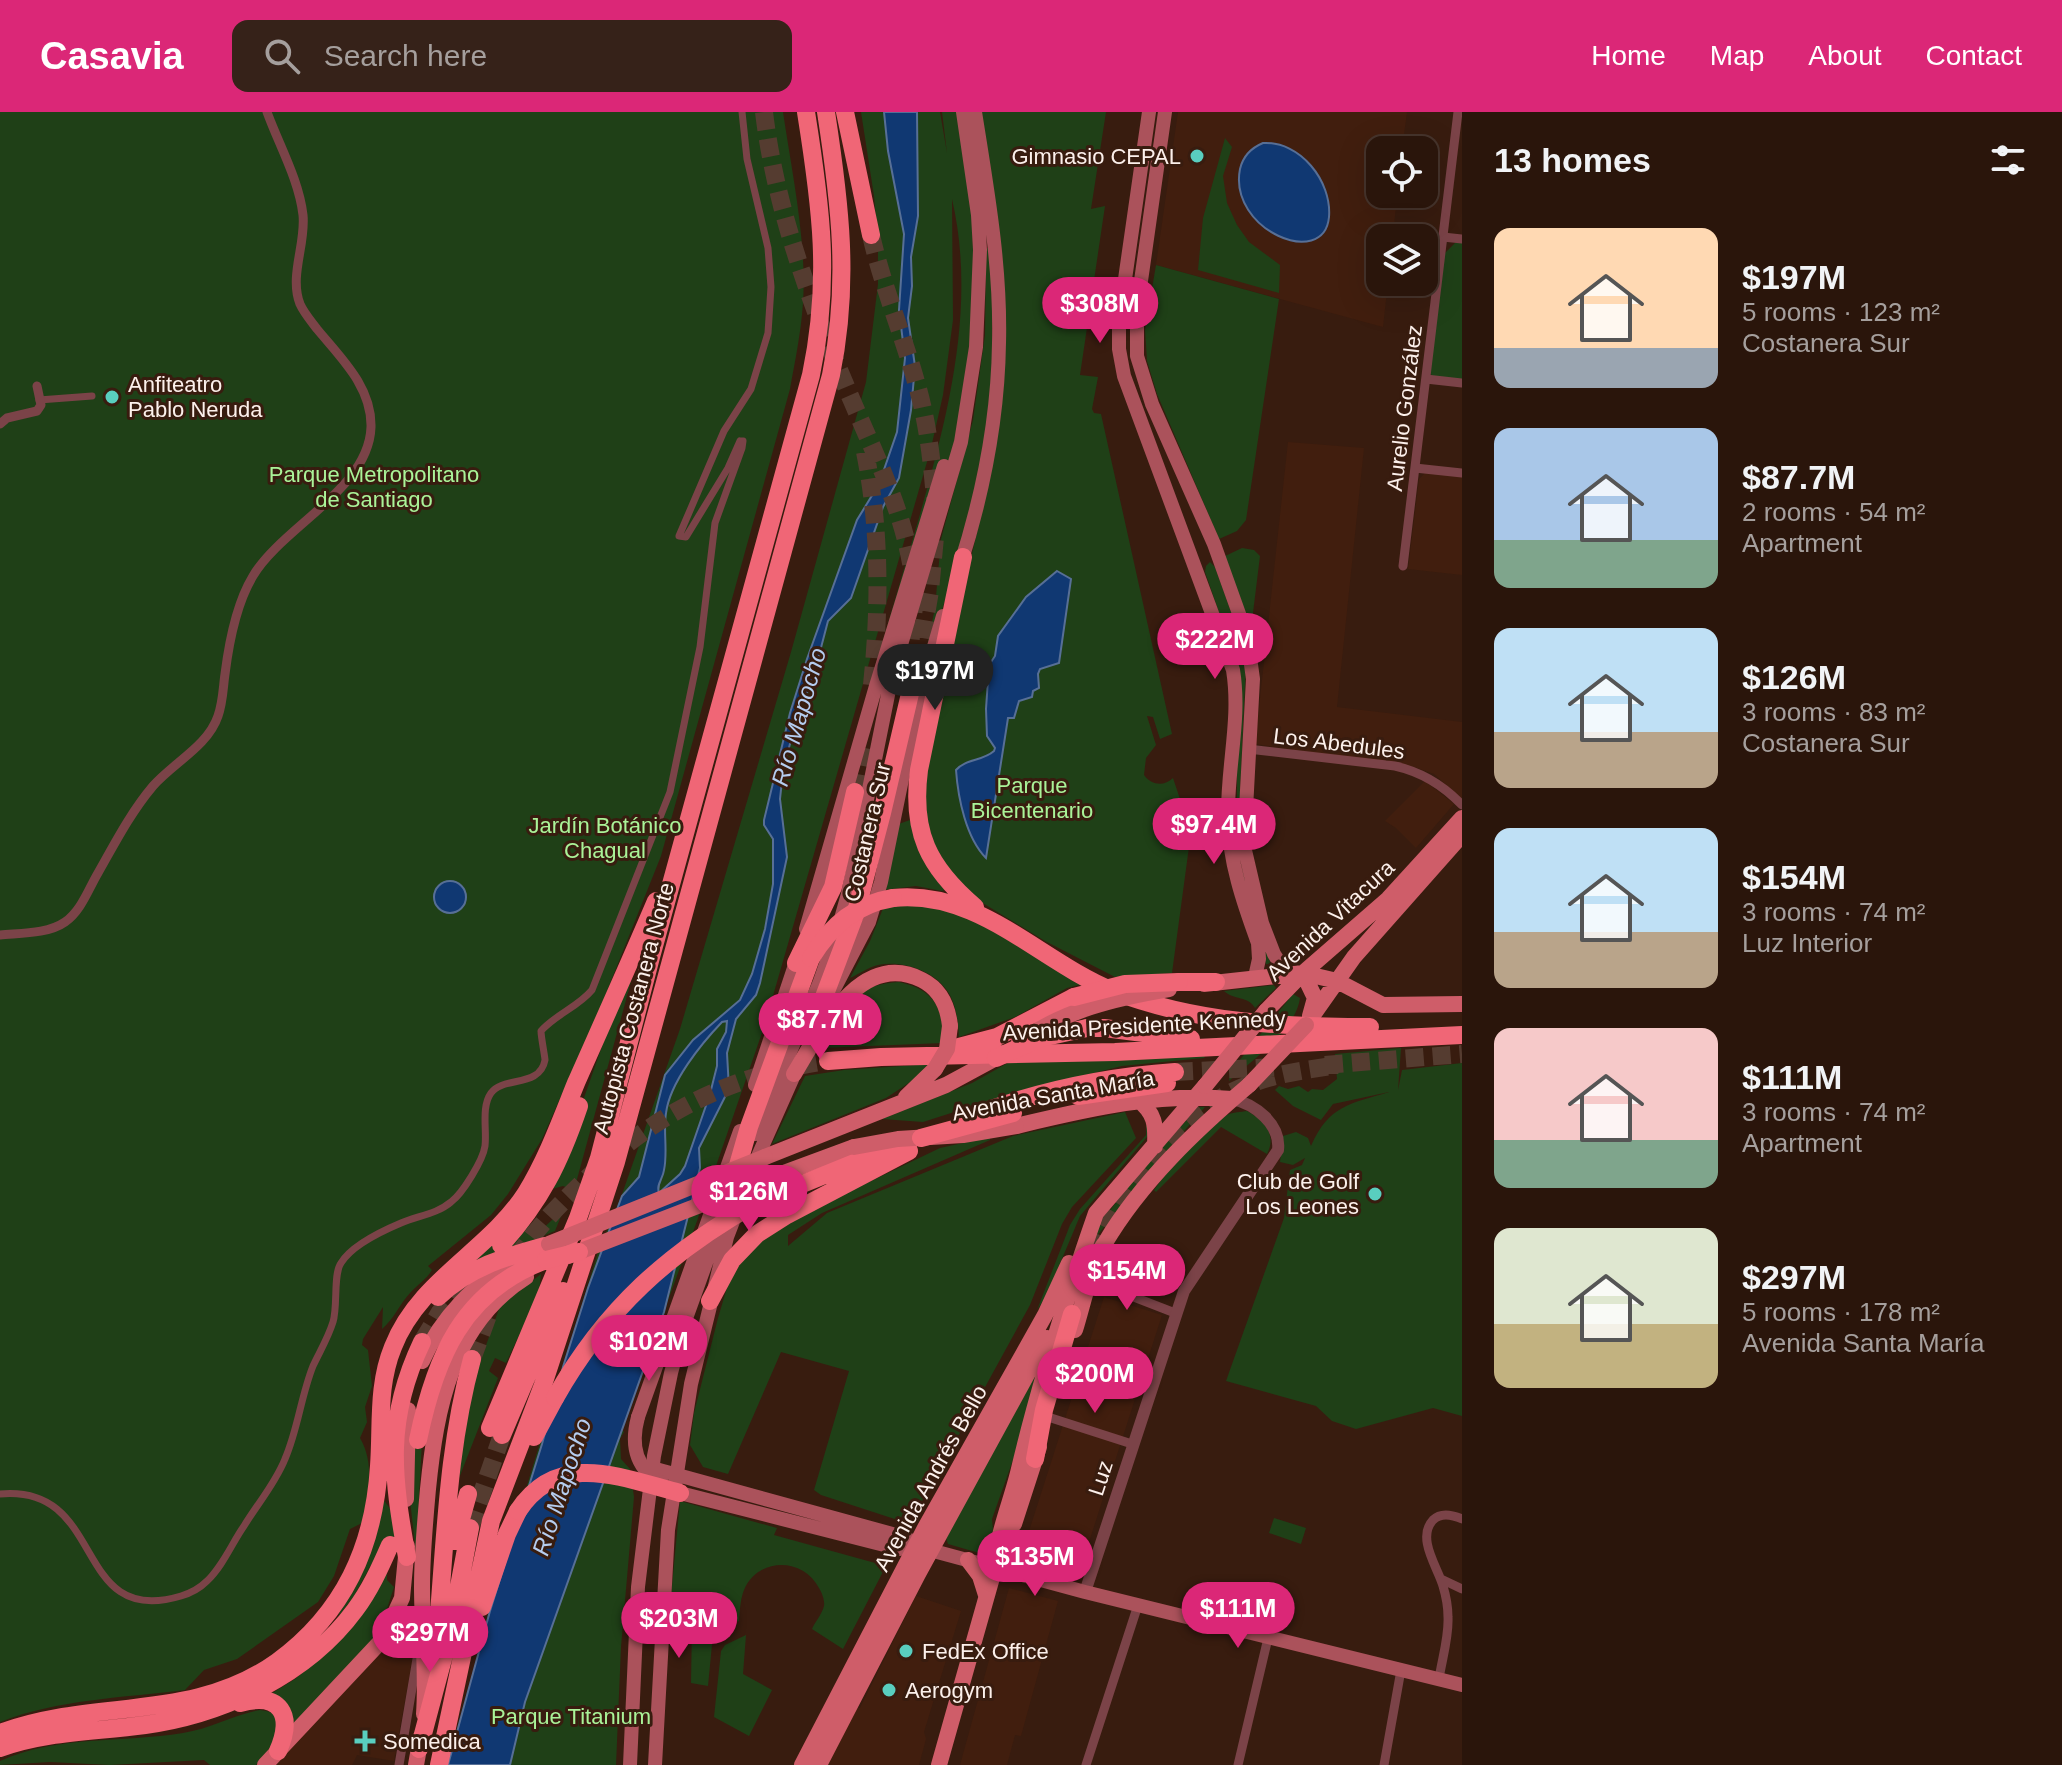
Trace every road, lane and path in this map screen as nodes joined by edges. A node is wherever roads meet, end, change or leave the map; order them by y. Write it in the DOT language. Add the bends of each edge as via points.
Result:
graph roads {
  1 [pos="267,112"];
  2 [pos="742,112"];
  3 [pos="806,112"];
  4 [pos="826,112"];
  5 [pos="845,112"];
  6 [pos="963,112"];
  7 [pos="975,112"];
  8 [pos="1149,112"];
  9 [pos="1165,112"];
  10 [pos="1458,112"];
  11 [pos="871,235"];
  12 [pos="1443,237"];
  13 [pos="1462,239"];
  14 [pos="972,378"];
  15 [pos="1426,379"];
  16 [pos="1462,383"];
  17 [pos="37,386"];
  18 [pos="92,396"];
  19 [pos="39,400"];
  20 [pos="0,424"];
  21 [pos="1415,468"];
  22 [pos="1462,473"];
  23 [pos="963,557"];
  24 [pos="1403,566"];
  25 [pos="1248,749"];
  26 [pos="855,792"];
  27 [pos="1462,805"];
  28 [pos="1462,818"];
  29 [pos="1462,835"];
  30 [pos="683,839"];
  31 [pos="848,894"];
  32 [pos="993,921"];
  33 [pos="0,935"];
  34 [pos="1354,957"];
  35 [pos="803,960"];
  36 [pos="1294,973"];
  37 [pos="1255,977"];
  38 [pos="1337,981"];
  39 [pos="1216,982"];
  40 [pos="1179,985"];
  41 [pos="1359,994"];
  42 [pos="1462,1004"];
  43 [pos="1311,1017"];
  44 [pos="605,1019"];
  45 [pos="1462,1024"];
  46 [pos="810,1034"];
  47 [pos="1462,1035"];
  48 [pos="1257,1043"];
  49 [pos="881,1057"];
  50 [pos="996,1058"];
  51 [pos="828,1061"];
  52 [pos="794,1074"];
  53 [pos="1200,1092"];
  54 [pos="1232,1099"];
  55 [pos="1138,1100"];
  56 [pos="887,1109"];
  57 [pos="986,1111"];
  58 [pos="1015,1120"];
  59 [pos="921,1138"];
  60 [pos="1155,1146"];
  61 [pos="757,1192"];
  62 [pos="722,1200"];
  63 [pos="1096,1213"];
  64 [pos="599,1216"];
  65 [pos="1104,1244"];
  66 [pos="501,1245"];
  67 [pos="579,1252"];
  68 [pos="546,1254"];
  69 [pos="1090,1280"];
  70 [pos="710,1301"];
  71 [pos="1068,1311"];
  72 [pos="1175,1313"];
  73 [pos="422,1342"];
  74 [pos="472,1359"];
  75 [pos="1048,1417"];
  76 [pos="380,1437"];
  77 [pos="418,1440"];
  78 [pos="1132,1444"];
  79 [pos="1035,1459"];
  80 [pos="652,1468"];
  81 [pos="682,1488"];
  82 [pos="0,1494"];
  83 [pos="468,1494"];
  84 [pos="1462,1519"];
  85 [pos="470,1528"];
  86 [pos="390,1545"];
  87 [pos="923,1548"];
  88 [pos="407,1557"];
  89 [pos="968,1560"];
  90 [pos="995,1567"];
  91 [pos="1441,1579"];
  92 [pos="1462,1589"];
  93 [pos="1085,1592"];
  94 [pos="476,1593"];
  95 [pos="987,1597"];
  96 [pos="1138,1605"];
  97 [pos="424,1632"];
  98 [pos="1268,1638"];
  99 [pos="1401,1670"];
  100 [pos="459,1674"];
  101 [pos="1439,1679"];
  102 [pos="1462,1685"];
  103 [pos="199,1714"];
  104 [pos="0,1733"];
  105 [pos="0,1748"];
  106 [pos="418,1757"];
  107 [pos="271,1758"];
  108 [pos="399,1765"];
  109 [pos="439,1765"];
  110 [pos="630,1765"];
  111 [pos="655,1765"];
  112 [pos="802,1765"];
  113 [pos="819,1765"];
  114 [pos="939,1765"];
  115 [pos="1086,1765"];
  116 [pos="1238,1765"];
  117 [pos="1384,1765"];
  1 -- 33 [label="street" via="302,212 296,289 301,307 359,382 370,410 369,440 347,481 274,548 252,577 229,646 214,727 153,786 77,911 49,929"];
  2 -- 82 [label="street" via="768,248 768,333 751,389 724,431 679,536 686,537 743,441 715,523 700,647 670,792 592,990 541,1031 545,1060 539,1070 525,1082 499,1085 487,1103 483,1159 462,1191 450,1203 357,1248 340,1263 334,1319 313,1366 286,1458 208,1580 186,1594 161,1600 126,1596 105,1579 79,1532 61,1512 37,1497"];
  3 -- 30 [label="highway, Autopista Costanera Norte" via="823,245 817,349"];
  4 -- 64 [label="highway, Autopista Costanera Norte" via="843,259 836,353"];
  5 -- 11 [label="highway"];
  6 -- 14 [label="main road, Costanera Sur" via="980,250"];
  7 -- 23 [label="main road, Costanera Sur" via="995,246 1000,342 990,447"];
  8 -- 37 [label="main road" via="1119,349 1124,376 1226,646 1236,690 1229,832 1233,865 1259,949"];
  9 -- 25 [label="main road" via="1137,309 1137,356 1152,404 1218,553 1249,648 1253,679"];
  10 -- 12 [label="street, Aurelio González"];
  12 -- 13 [label="street"];
  12 -- 15 [label="street, Aurelio González"];
  14 -- 31 [label="main road, Costanera Sur" via="961,442 892,675"];
  14 -- 35 [label="main road, Costanera Sur" via="876,686"];
  15 -- 16 [label="street"];
  15 -- 21 [label="street, Aurelio González"];
  17 -- 19 [label="street"];
  18 -- 19 [label="street"];
  19 -- 20 [label="street" via="37,411"];
  21 -- 22 [label="street"];
  21 -- 24 [label="street, Aurelio González"];
  23 -- 32 [label="highway" via="919,770 917,815 931,858 958,892"];
  23 -- 46 [label="main road, Costanera Sur" via="918,701 876,900 857,948"];
  25 -- 27 [label="street, Los Abedules" via="1414,770"];
  25 -- 36 [label="main road" via="1246,863 1274,954"];
  26 -- 35 [label="highway" via="833,887"];
  28 -- 36 [label="main road, Avenida Vitacura" via="1388,899"];
  29 -- 34 [label="main road, Avenida Vitacura"];
  30 -- 44 [label="highway"];
  30 -- 64 [label="highway, Autopista Costanera Norte" via="599,1158 519,1354 496,1432"];
  31 -- 46 [label="highway" via="912,667 856,912"];
  31 -- 62 [label="main road, Costanera Sur" via="819,984"];
  32 -- 35 [label="highway, bridge" via="942,900 893,898 845,917"];
  32 -- 45 [label="highway" via="1094,982 1175,1010 1278,1025"];
  34 -- 38 [label="main road, Avenida Vitacura"];
  34 -- 41 [label="main road"];
  35 -- 62 [label="main road, Costanera Sur"];
  35 -- 62 [label="highway"];
  36 -- 37 [label="main road"];
  36 -- 38 [label="main road"];
  36 -- 43 [label="main road" via="1313,991"];
  36 -- 53 [label="main road, Avenida Vitacura, bridge"];
  37 -- 39 [label="main road"];
  38 -- 41 [label="main road"];
  38 -- 43 [label="main road, Avenida Vitacura"];
  39 -- 40 [label="highway"];
  40 -- 49 [label="highway, bridge" via="1125,984 1074,997 990,1040"];
  40 -- 50 [label="main road, bridge" via="1084,1008 1047,1024"];
  41 -- 42 [label="main road" via="1392,1006"];
  43 -- 54 [label="main road, Avenida Vitacura, bridge"];
  44 -- 66 [label="highway" via="555,1171 531,1211"];
  44 -- 76 [label="highway" via="527,1191 427,1293 400,1331 382,1383"];
  46 -- 52 [label="main road, Costanera Sur"];
  47 -- 48 [label="highway, Avenida Presidente Kennedy"];
  48 -- 49 [label="highway, Avenida Presidente Kennedy"];
  48 -- 50 [label="highway, bridge" via="1087,1028 1041,1038"];
  49 -- 51 [label="highway, Avenida Presidente Kennedy"];
  50 -- 56 [label="main road"];
  52 -- 56 [label="main road, bridge" via="851,992 877,977 900,974 928,983 945,1005 950,1026 947,1049 935,1069"];
  52 -- 70 [label="main road, Costanera Sur" via="727,1237"];
  53 -- 54 [label="main road, Avenida Santa María"];
  53 -- 55 [label="main road, Avenida Santa María"];
  53 -- 60 [label="main road, Avenida Vitacura"];
  54 -- 65 [label="main road, Avenida Vitacura" via="1160,1172"];
  54 -- 72 [label="street, Luz" via="1249,1105 1273,1126 1278,1150 1188,1284"];
  55 -- 58 [label="main road, Avenida Santa María"];
  55 -- 60 [label="main road" via="1152,1113"];
  56 -- 68 [label="main road, bridge"];
  57 -- 58 [label="highway" via="1068,1086 1133,1075 1176,1077 1064,1099"];
  57 -- 61 [label="highway"];
  57 -- 70 [label="highway" via="763,1229 736,1253"];
  58 -- 59 [label="highway, bridge"];
  59 -- 61 [label="main road, bridge" via="854,1147"];
  60 -- 63 [label="main road, Avenida Vitacura"];
  61 -- 67 [label="main road, bridge"];
  61 -- 94 [label="highway, bridge" via="644,1282 583,1352 518,1472"];
  62 -- 80 [label="main road, Costanera Sur" via="680,1336"];
  62 -- 81 [label="main road, Costanera Sur, bridge" via="638,1417 634,1442 638,1461 651,1477"];
  63 -- 71 [label="main road, Avenida Vitacura"];
  63 -- 87 [label="main road, Avenida Andrés Bello"];
  64 -- 94 [label="highway, Autopista Costanera Norte" via="497,1503"];
  65 -- 69 [label="main road, Avenida Vitacura"];
  65 -- 71 [label="main road, Avenida Andrés Bello"];
  67 -- 68 [label="highway, bridge"];
  68 -- 76 [label="highway" via="494,1261 473,1270 423,1314 394,1367"];
  68 -- 77 [label="highway" via="503,1280 463,1320 435,1375"];
  68 -- 88 [label="main road" via="505,1266 470,1293 425,1353 406,1427"];
  68 -- 97 [label="main road" via="490,1308 469,1335 446,1381 426,1507"];
  69 -- 72 [label="street"];
  69 -- 75 [label="main road, Avenida Vitacura"];
  70 -- 81 [label="main road, Costanera Sur" via="691,1384"];
  71 -- 79 [label="highway"];
  71 -- 87 [label="main road, Avenida Andrés Bello"];
  71 -- 90 [label="main road, Avenida Vitacura" via="1025,1435"];
  72 -- 78 [label="street, Luz"];
  73 -- 88 [label="highway" via="395,1428"];
  74 -- 83 [label="highway" via="451,1466 439,1613"];
  75 -- 78 [label="street"];
  75 -- 79 [label="main road, Avenida Vitacura"];
  76 -- 104 [label="highway" via="374,1502 352,1576 327,1616 292,1650 245,1681 201,1698 56,1717"];
  78 -- 93 [label="street, Luz"];
  79 -- 90 [label="main road, Avenida Vitacura" via="1005,1552"];
  80 -- 81 [label="main road"];
  80 -- 110 [label="main road, Costanera Sur" via="638,1587"];
  81 -- 87 [label="main road" via="907,1538"];
  81 -- 87 [label="main road" via="900,1549"];
  81 -- 100 [label="highway, bridge" via="603,1473 572,1473 542,1485 518,1511 507,1534"];
  81 -- 111 [label="main road, Costanera Sur" via="664,1583"];
  84 -- 91 [label="street" via="1441,1515 1430,1524 1429,1548"];
  85 -- 106 [label="highway"];
  86 -- 103 [label="highway" via="359,1605 321,1646 264,1686"];
  87 -- 89 [label="main road"];
  87 -- 112 [label="main road, Avenida Andrés Bello"];
  87 -- 113 [label="main road, Avenida Andrés Bello"];
  88 -- 107 [label="main road" via="402,1598 383,1639"];
  89 -- 90 [label="main road"];
  89 -- 95 [label="main road"];
  90 -- 93 [label="main road"];
  90 -- 95 [label="main road, Avenida Vitacura"];
  91 -- 92 [label="street"];
  91 -- 101 [label="street" via="1448,1628"];
  93 -- 96 [label="main road"];
  94 -- 100 [label="highway, Autopista Costanera Norte"];
  95 -- 114 [label="main road, Avenida Vitacura"];
  96 -- 98 [label="main road"];
  96 -- 115 [label="street"];
  97 -- 106 [label="main road" via="425,1698"];
  97 -- 108 [label="street"];
  98 -- 99 [label="main road"];
  98 -- 116 [label="street"];
  99 -- 101 [label="main road"];
  99 -- 117 [label="street"];
  100 -- 109 [label="highway, Autopista Costanera Norte"];
  101 -- 102 [label="main road"];
  103 -- 105 [label="highway" via="140,1726 49,1734"];
  103 -- 107 [label="highway" via="253,1700 272,1702 286,1723"];
}
